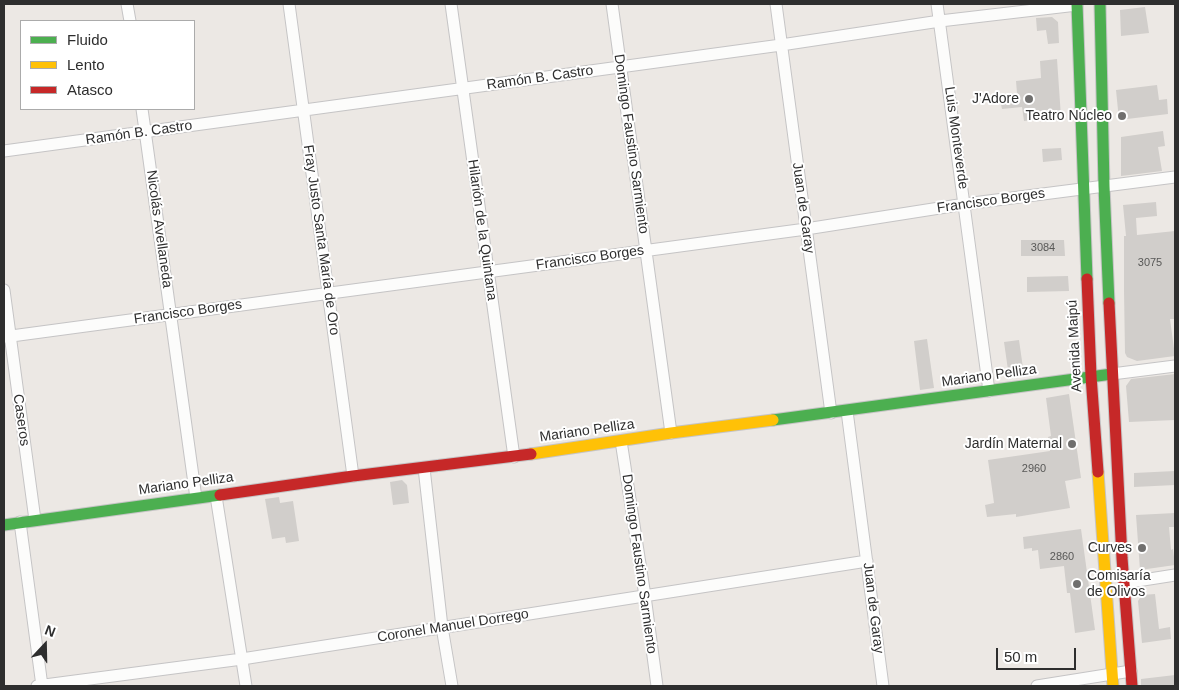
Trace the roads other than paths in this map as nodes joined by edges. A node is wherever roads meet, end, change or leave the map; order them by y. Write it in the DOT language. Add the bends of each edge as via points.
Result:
graph roads {
  1 [pos="128,4"];
  2 [pos="289,4"];
  3 [pos="451,4"];
  4 [pos="612,4"];
  5 [pos="776,4"];
  6 [pos="938,4"];
  7 [pos="1080,4"];
  8 [pos="1100,4"];
  9 [pos="130,20"];
  10 [pos="940,21"];
  11 [pos="781,45"];
  12 [pos="621,67"];
  13 [pos="463,88"];
  14 [pos="142,110"];
  15 [pos="303,110"];
  16 [pos="145,132"];
  17 [pos="4,151"];
  18 [pos="1175,177"];
  19 [pos="1104,186"];
  20 [pos="1084,189"];
  21 [pos="965,204"];
  22 [pos="806,229"];
  23 [pos="646,250"];
  24 [pos="488,272"];
  25 [pos="4,290"];
  26 [pos="328,294"];
  27 [pos="170,315"];
  28 [pos="7,337"];
  29 [pos="1175,366"];
  30 [pos="1112,374"];
  31 [pos="1091,376"];
  32 [pos="989,391"];
  33 [pos="848,411"];
  34 [pos="831,413"];
  35 [pos="671,433"];
  36 [pos="620,441"];
  37 [pos="514,456"];
  38 [pos="424,468"];
  39 [pos="353,476"];
  40 [pos="216,496"];
  41 [pos="196,498"];
  42 [pos="35,520"];
  43 [pos="20,522"];
  44 [pos="4,524"];
  45 [pos="867,561"];
  46 [pos="1175,575"];
  47 [pos="1124,583"];
  48 [pos="645,596"];
  49 [pos="442,627"];
  50 [pos="242,659"];
  51 [pos="1131,671"];
  52 [pos="1112,674"];
  53 [pos="37,686"];
  54 [pos="42,686"];
  55 [pos="246,686"];
  56 [pos="452,686"];
  57 [pos="656,686"];
  58 [pos="883,686"];
  59 [pos="1037,686"];
  60 [pos="1113,686"];
  61 [pos="1132,686"];
  1 -- 9 [label="street"];
  2 -- 15 [label="street, Fray Justo Santa María de Oro"];
  3 -- 13 [label="street, Hilarión de la Quintana"];
  4 -- 12 [label="street, Domingo Faustino Sarmiento"];
  5 -- 11 [label="street, Juan de Garay"];
  6 -- 10 [label="street, Luis Monteverde"];
  7 -- 10 [label="street, Ramón B. Castro"];
  7 -- 20 [label="main road, Avenida Maipú"];
  8 -- 19 [label="main road"];
  10 -- 11 [label="street, Ramón B. Castro"];
  10 -- 21 [label="street, Luis Monteverde"];
  11 -- 12 [label="street, Ramón B. Castro"];
  11 -- 22 [label="street, Juan de Garay"];
  12 -- 13 [label="street, Ramón B. Castro"];
  12 -- 23 [label="street, Domingo Faustino Sarmiento"];
  13 -- 15 [label="street, Ramón B. Castro"];
  13 -- 24 [label="street, Hilarión de la Quintana"];
  14 -- 16 [label="street, Nicolás Avellaneda"];
  15 -- 16 [label="street, Ramón B. Castro"];
  15 -- 26 [label="street, Fray Justo Santa María de Oro"];
  16 -- 17 [label="street, Ramón B. Castro"];
  16 -- 27 [label="street, Nicolás Avellaneda"];
  18 -- 19 [label="street, Francisco Borges"];
  19 -- 20 [label="street, Francisco Borges"];
  19 -- 30 [label="main road"];
  20 -- 21 [label="street, Francisco Borges"];
  20 -- 31 [label="main road, Avenida Maipú"];
  21 -- 22 [label="street, Francisco Borges"];
  21 -- 32 [label="street, Luis Monteverde"];
  22 -- 23 [label="street, Francisco Borges"];
  22 -- 34 [label="street, Juan de Garay"];
  23 -- 24 [label="street, Francisco Borges"];
  23 -- 35 [label="street, Domingo Faustino Sarmiento"];
  24 -- 26 [label="street, Francisco Borges"];
  24 -- 37 [label="street, Hilarión de la Quintana"];
  25 -- 28 [label="street, Caseros"];
  26 -- 27 [label="street, Francisco Borges"];
  26 -- 39 [label="street, Fray Justo Santa María de Oro"];
  27 -- 28 [label="street, Francisco Borges"];
  27 -- 41 [label="street, Nicolás Avellaneda"];
  28 -- 42 [label="street, Caseros"];
  29 -- 30 [label="street, Mariano Pelliza"];
  30 -- 31 [label="main road, Mariano Pelliza"];
  30 -- 47 [label="main road"];
  31 -- 32 [label="main road, Mariano Pelliza"];
  31 -- 52 [label="main road, Avenida Maipú"];
  32 -- 33 [label="main road, Mariano Pelliza"];
  33 -- 34 [label="main road, Mariano Pelliza"];
  33 -- 45 [label="street, Juan de Garay"];
  34 -- 35 [label="main road, Mariano Pelliza"];
  35 -- 36 [label="main road, Mariano Pelliza"];
  36 -- 37 [label="main road, Mariano Pelliza"];
  36 -- 48 [label="street, Domingo Faustino Sarmiento"];
  37 -- 38 [label="main road, Mariano Pelliza"];
  38 -- 39 [label="main road, Mariano Pelliza"];
  38 -- 49 [label="street"];
  39 -- 40 [label="main road, Mariano Pelliza"];
  40 -- 41 [label="main road, Mariano Pelliza"];
  40 -- 50 [label="street"];
  41 -- 42 [label="main road, Mariano Pelliza"];
  42 -- 43 [label="main road, Mariano Pelliza"];
  43 -- 44 [label="main road, Mariano Pelliza"];
  43 -- 54 [label="street"];
  45 -- 48 [label="street, Coronel Manuel Dorrego"];
  45 -- 58 [label="street, Juan de Garay"];
  46 -- 47 [label="street"];
  47 -- 51 [label="main road"];
  48 -- 49 [label="street, Coronel Manuel Dorrego"];
  48 -- 57 [label="street, Domingo Faustino Sarmiento"];
  49 -- 50 [label="street, Coronel Manuel Dorrego"];
  49 -- 56 [label="street"];
  50 -- 54 [label="street, Coronel Manuel Dorrego"];
  50 -- 55 [label="street"];
  51 -- 52 [label="street"];
  51 -- 61 [label="main road"];
  52 -- 59 [label="street"];
  52 -- 60 [label="main road, Avenida Maipú"];
  53 -- 54 [label="street, Coronel Manuel Dorrego"];
}
